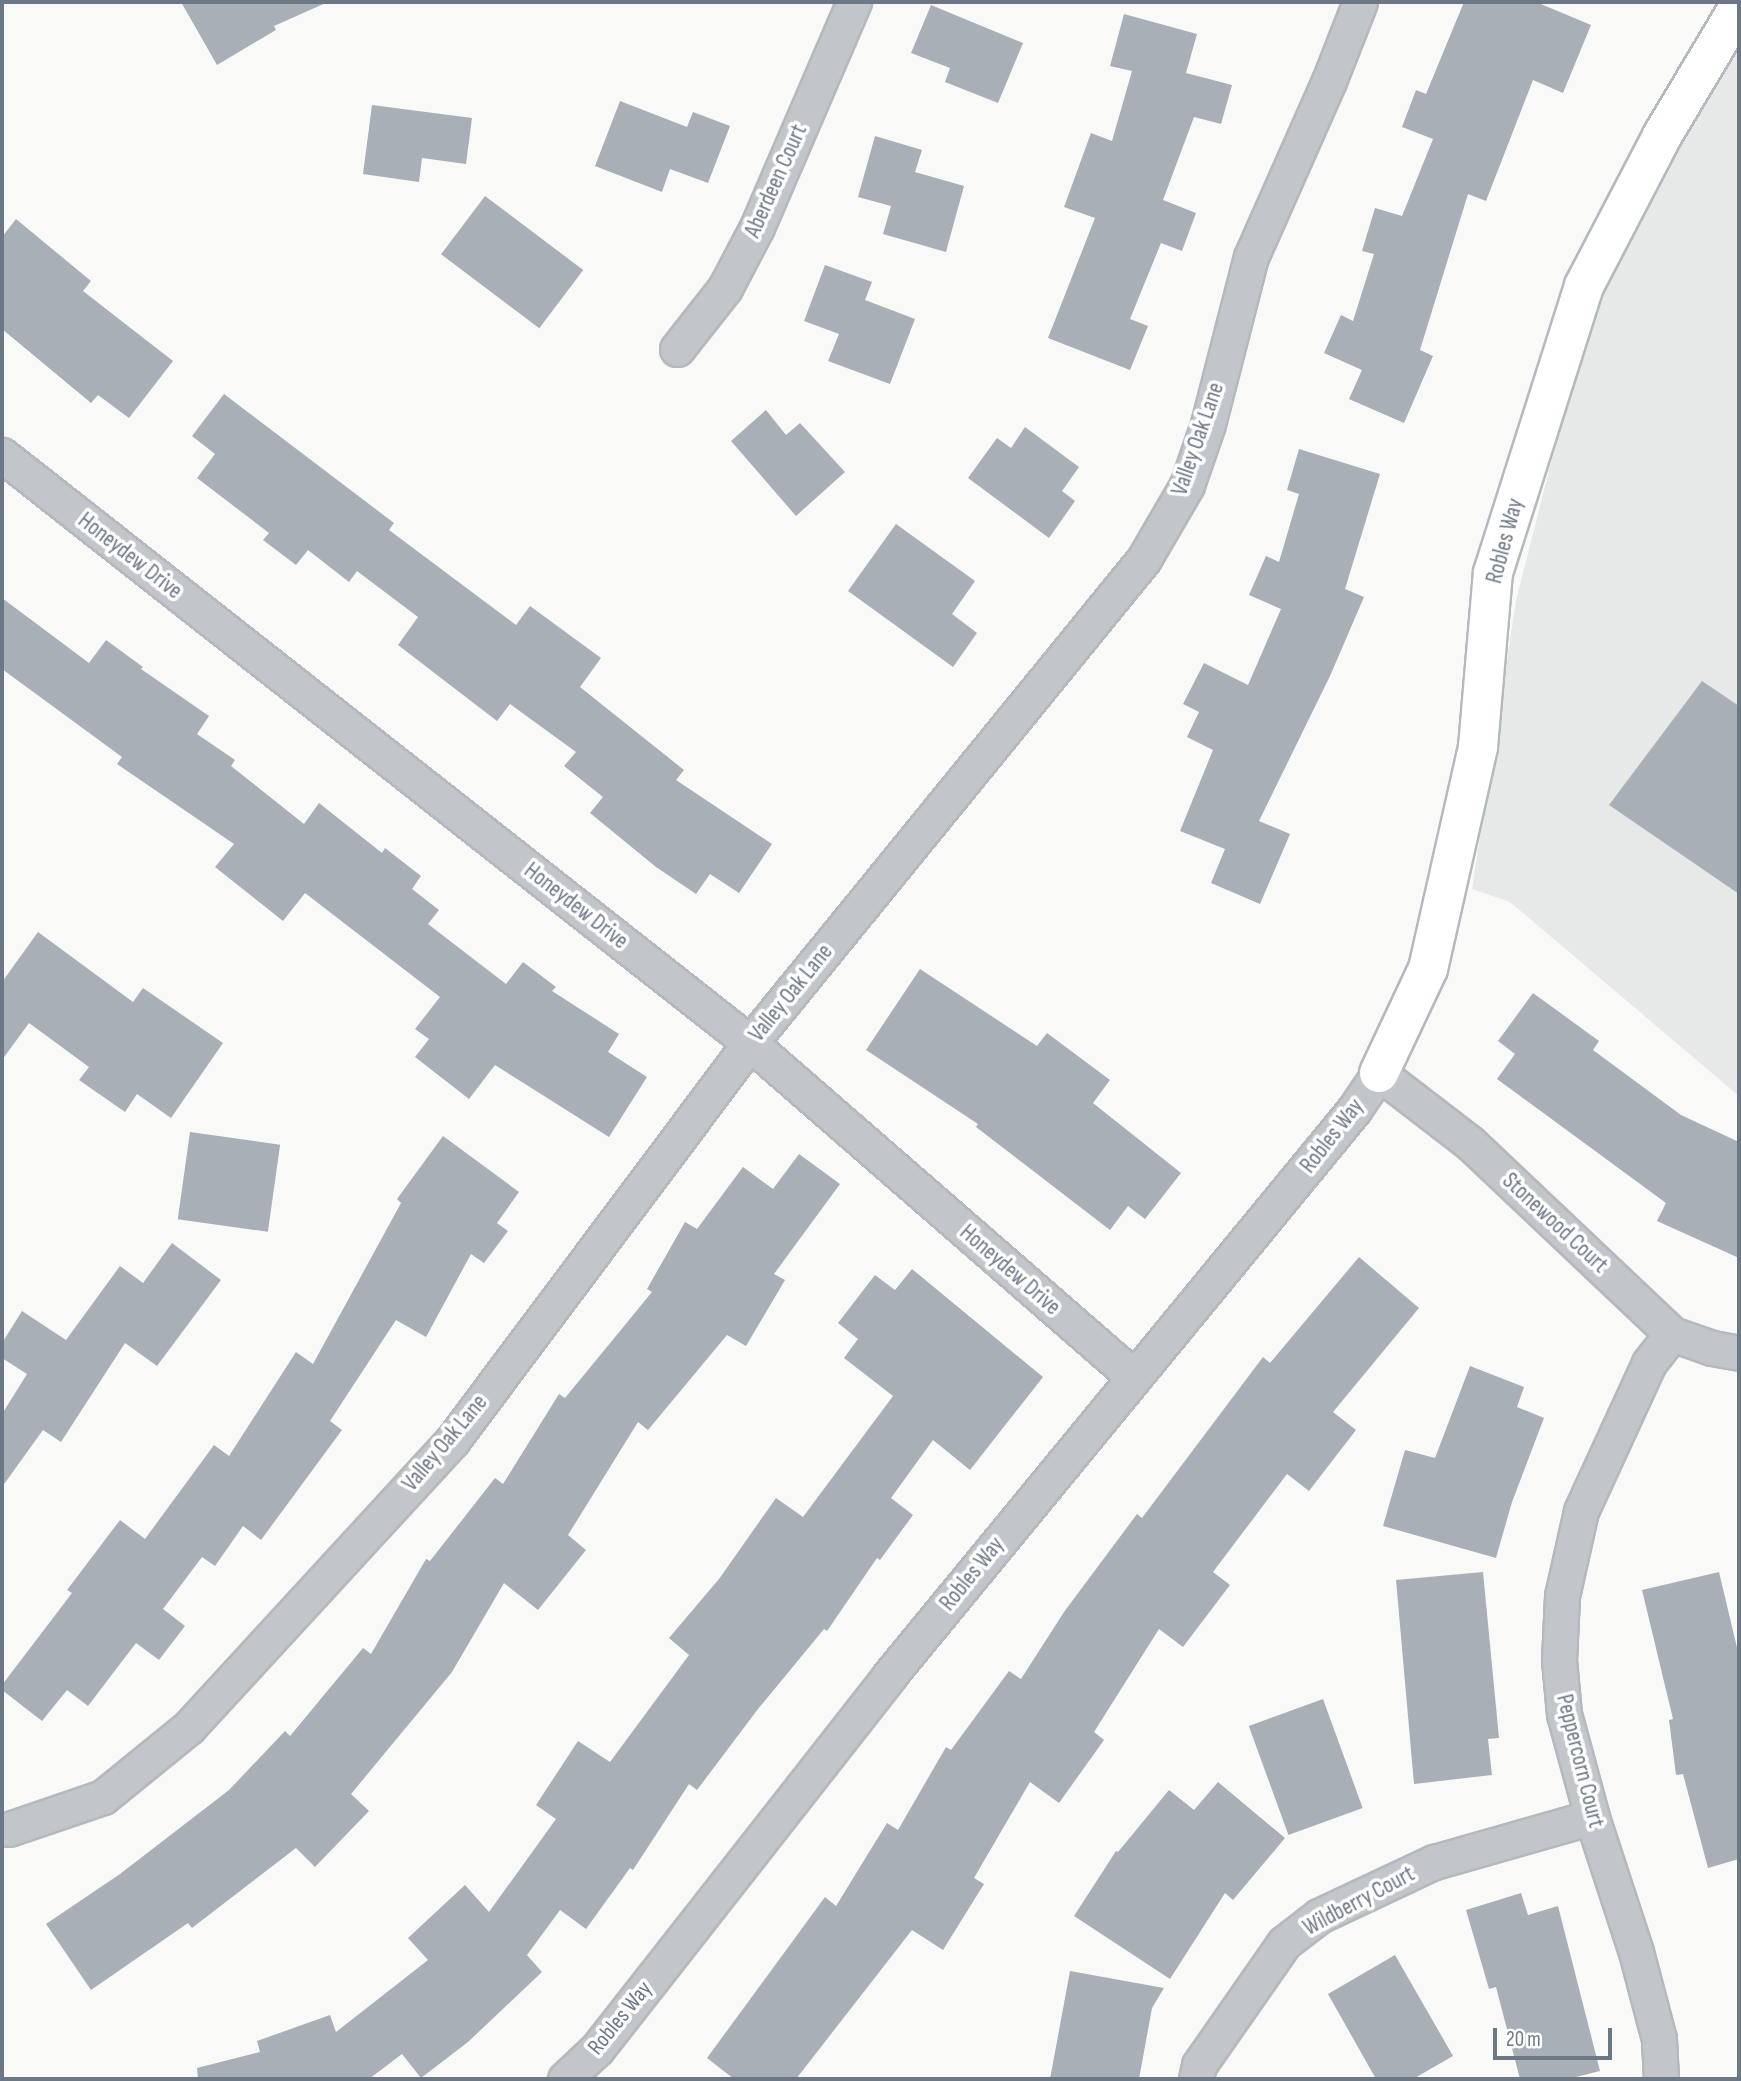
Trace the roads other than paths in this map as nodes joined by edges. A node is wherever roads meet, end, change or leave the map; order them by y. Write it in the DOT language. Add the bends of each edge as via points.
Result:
graph roads {
  1 [pos="854,2"];
  2 [pos="1360,2"];
  3 [pos="1739,8"];
  4 [pos="677,349"];
  5 [pos="2,455"];
  6 [pos="751,1043"];
  7 [pos="1379,1073"];
  8 [pos="1672,1334"];
  9 [pos="1739,1353"];
  10 [pos="1134,1377"];
  11 [pos="1592,1817"];
  12 [pos="9,1829"];
  13 [pos="565,2079"];
  14 [pos="1196,2079"];
  15 [pos="1661,2079"];
  1 -- 4 [label="street, Aberdeen Court" via="757,227 725,288"];
  2 -- 6 [label="street, Valley Oak Lane" via="1251,257 1208,424 1187,485 1144,559"];
  3 -- 7 [label="street, Robles Way" via="1662,136 1584,286 1493,573 1478,747 1434,947"];
  5 -- 6 [label="street, Honeydew Drive"];
  6 -- 10 [label="street, Honeydew Drive"];
  6 -- 12 [label="street, Valley Oak Lane" via="452,1440 189,1727 103,1797"];
  7 -- 8 [label="street, Stonewood Court" via="1470,1143"];
  7 -- 10 [label="street, Robles Way" via="1337,1132"];
  8 -- 9 [label="street, Stonewood Court"];
  8 -- 11 [label="street, Peppercorn Court" via="1649,1363 1581,1511 1562,1596 1559,1660 1564,1714"];
  10 -- 13 [label="street, Robles Way" via="888,1676 597,2049"];
  11 -- 14 [label="street, Wildberry Court" via="1434,1862 1320,1916 1284,1943 1199,2065"];
  11 -- 15 [label="street, Peppercorn Court" via="1659,2039"];
}
